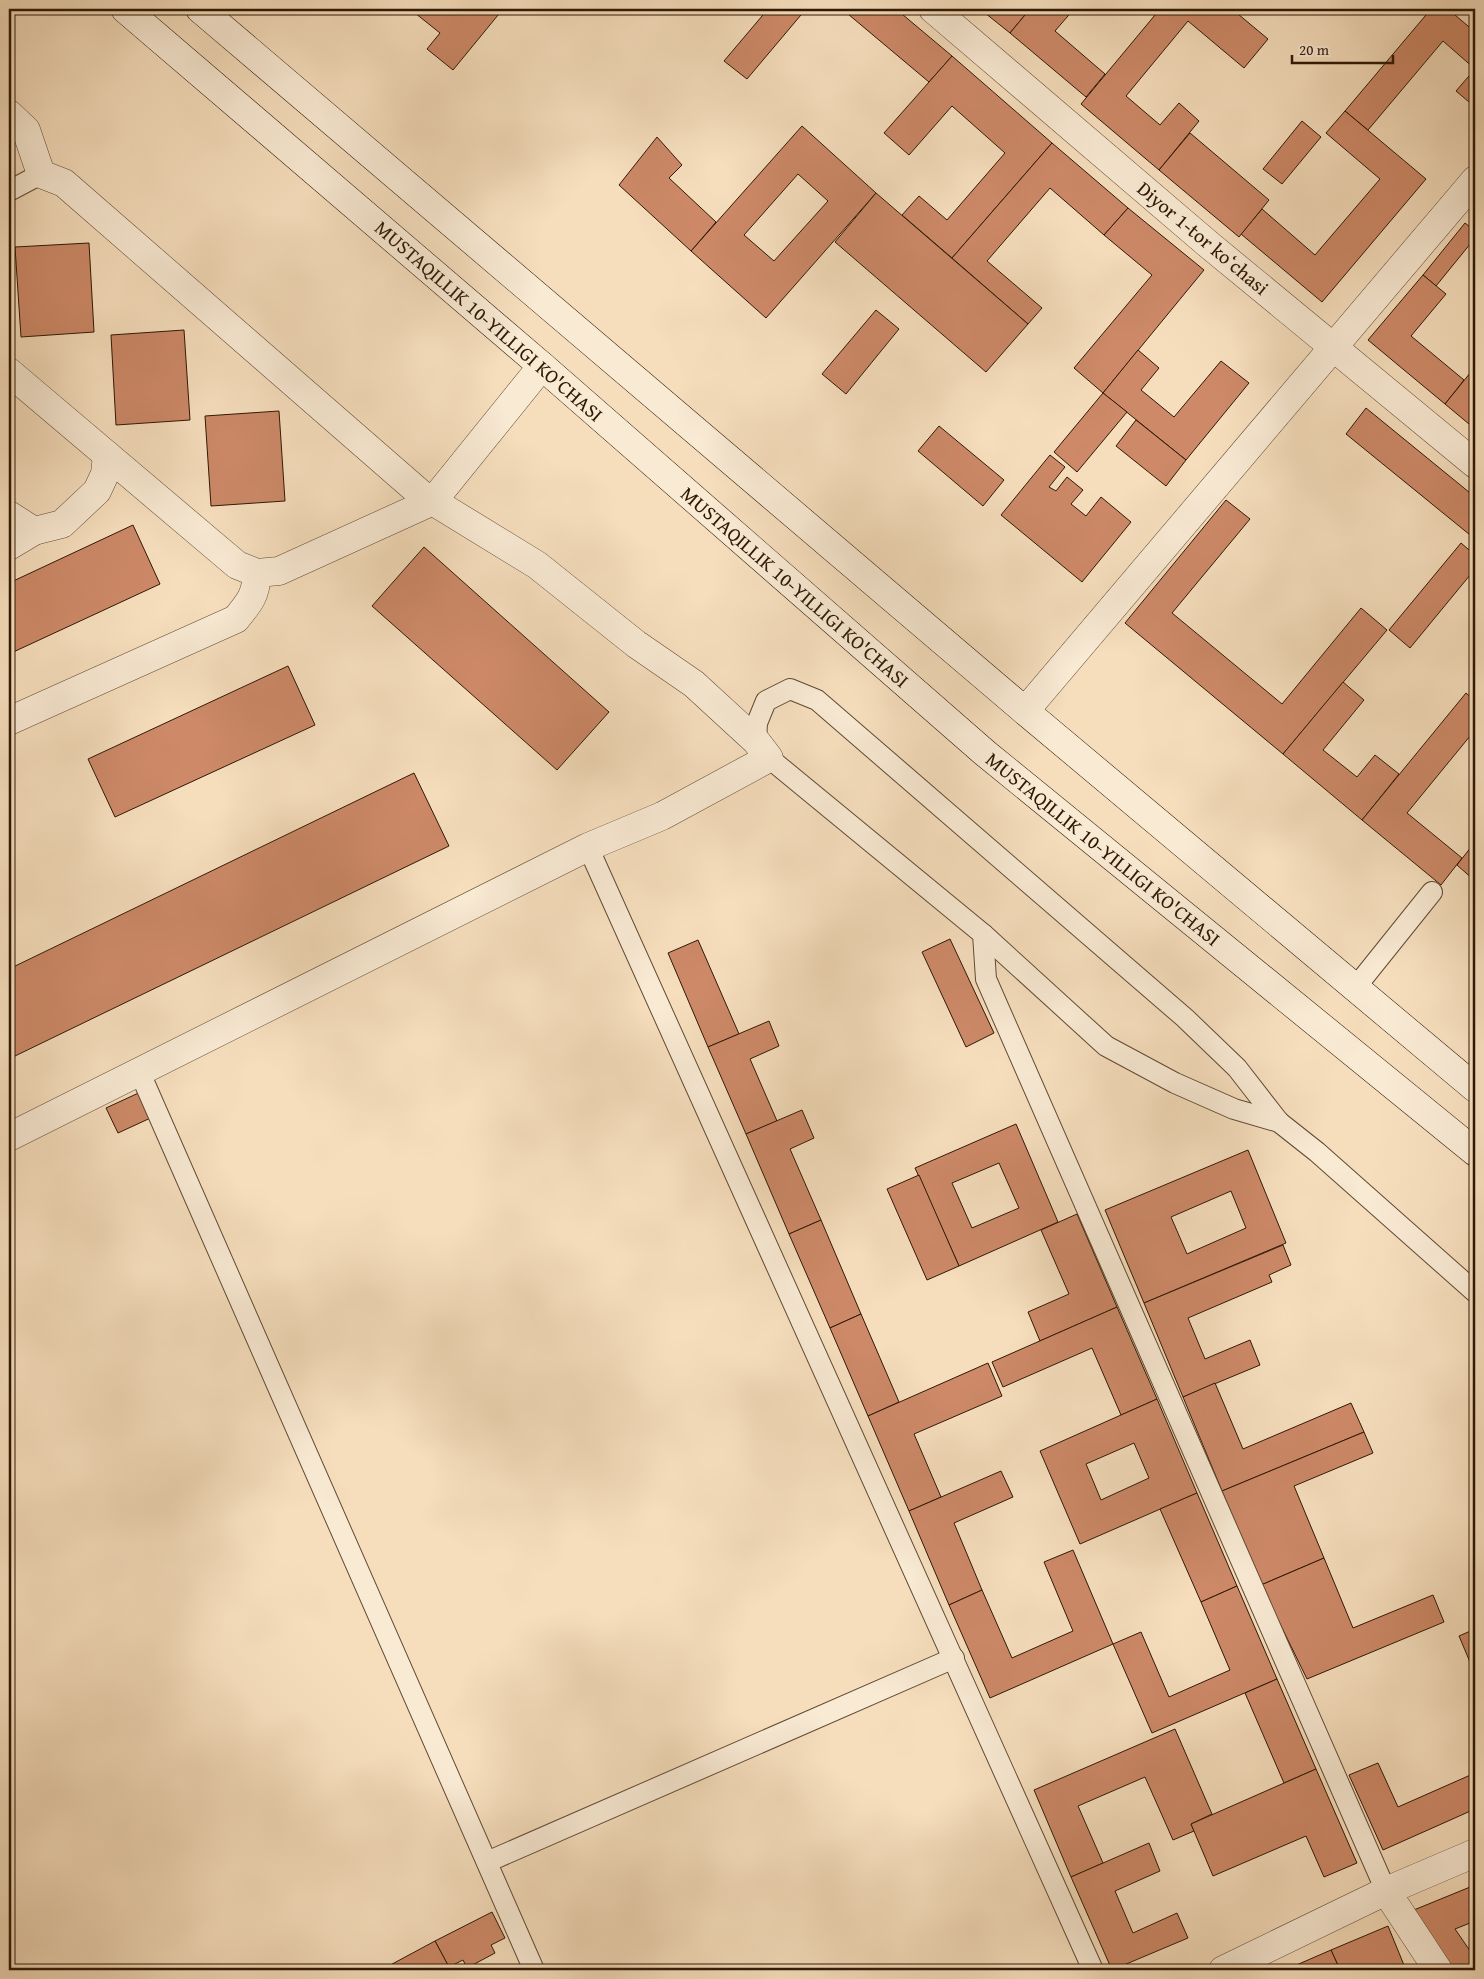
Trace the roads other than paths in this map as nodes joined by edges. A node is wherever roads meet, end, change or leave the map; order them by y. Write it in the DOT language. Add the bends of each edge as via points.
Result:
graph roads {
  1 [pos="125,9"];
  2 [pos="200,9"];
  3 [pos="933,9"];
  4 [pos="9,114"];
  5 [pos="42,174"];
  6 [pos="1475,180"];
  7 [pos="9,191"];
  8 [pos="1333,347"];
  9 [pos="542,366"];
  10 [pos="9,372"];
  11 [pos="107,455"];
  12 [pos="1475,464"];
  13 [pos="433,501"];
  14 [pos="9,515"];
  15 [pos="34,531"];
  16 [pos="9,546"];
  17 [pos="257,573"];
  18 [pos="1025,712"];
  19 [pos="9,721"];
  20 [pos="763,750"];
  21 [pos="588,847"];
  22 [pos="1432,892"];
  23 [pos="983,934"];
  24 [pos="1355,988"];
  25 [pos="140,1073"];
  26 [pos="1473,1082"];
  27 [pos="1278,1122"];
  28 [pos="9,1137"];
  29 [pos="1475,1152"];
  30 [pos="1475,1292"];
  31 [pos="954,1658"];
  32 [pos="1475,1853"];
  33 [pos="487,1862"];
  34 [pos="1386,1891"];
  35 [pos="534,1970"];
  36 [pos="1093,1970"];
  37 [pos="1223,1970"];
  38 [pos="1438,1970"];
  1 -- 9 [label="street, MUSTAQILLIK 10-YILLIGI KO'CHASI"];
  2 -- 18 [label="street"];
  3 -- 8 [label="street, Diyor 1-tor koʻchasi"];
  4 -- 5 [label="street" via="26,130"];
  5 -- 7 [label="lane"];
  5 -- 13 [label="street" via="64,183 421,494"];
  6 -- 8 [label="street"];
  8 -- 12 [label="street, Diyor 1-tor koʻchasi"];
  8 -- 18 [label="street"];
  9 -- 13 [label="street"];
  9 -- 29 [label="street, MUSTAQILLIK 10-YILLIGI KO'CHASI" via="985,753"];
  10 -- 11 [label="street"];
  11 -- 15 [label="street" via="106,474 97,491 62,524"];
  11 -- 17 [label="street" via="237,565"];
  13 -- 17 [label="street" via="279,571"];
  13 -- 20 [label="street" via="536,565 636,644 694,684"];
  14 -- 15 [label="street"];
  15 -- 16 [label="street"];
  17 -- 19 [label="street" via="252,600 236,619"];
  18 -- 24 [label="street"];
  20 -- 21 [label="street" via="662,816"];
  20 -- 23 [label="lane"];
  20 -- 27 [label="lane" via="757,723 766,701 790,689 817,700 1185,1018 1237,1068"];
  21 -- 25 [label="street"];
  21 -- 31 [label="lane"];
  22 -- 24 [label="lane"];
  23 -- 27 [label="lane" via="1106,1046 1183,1087 1234,1109"];
  23 -- 34 [label="lane" via="986,979"];
  24 -- 26 [label="street"];
  25 -- 28 [label="street"];
  25 -- 33 [label="lane"];
  27 -- 30 [label="lane" via="1317,1152"];
  31 -- 33 [label="lane"];
  31 -- 36 [label="lane"];
  32 -- 34 [label="street"];
  33 -- 35 [label="lane"];
  34 -- 37 [label="street"];
  34 -- 38 [label="street"];
}
